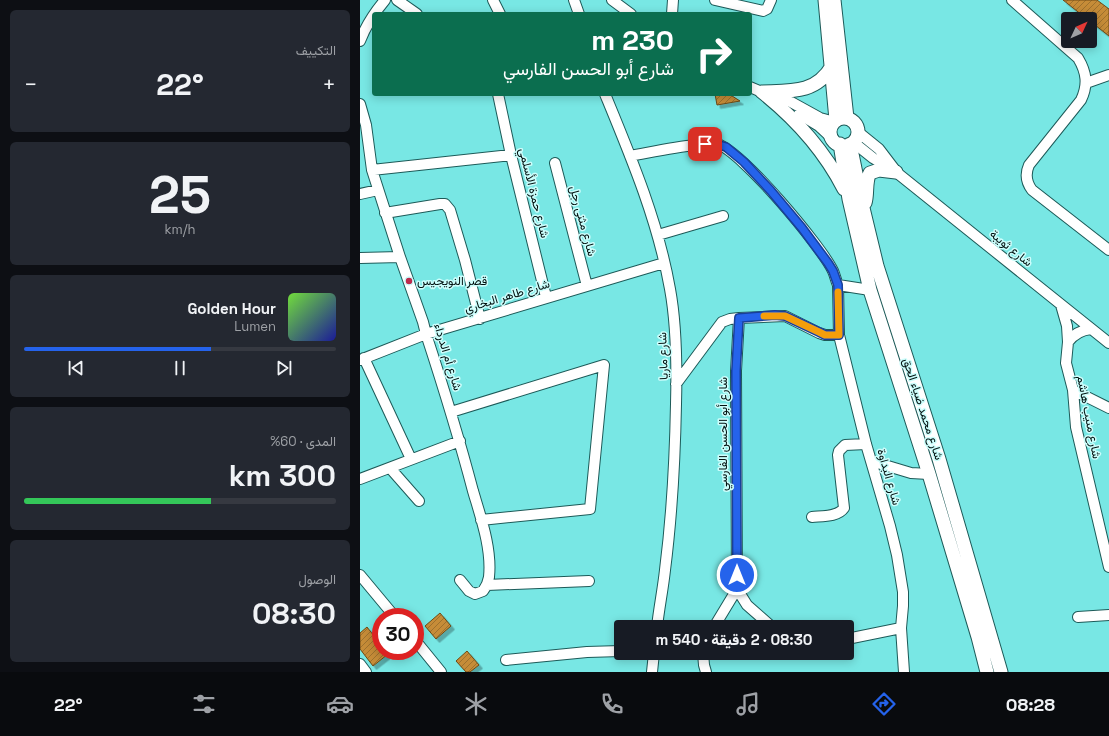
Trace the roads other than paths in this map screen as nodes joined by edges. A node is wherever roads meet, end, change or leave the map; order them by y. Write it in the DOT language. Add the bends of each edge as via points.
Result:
graph roads {
  1 [pos="385,0"];
  2 [pos="396,0"];
  3 [pos="493,0"];
  4 [pos="574,0"];
  5 [pos="613,0"];
  6 [pos="673,0"];
  7 [pos="715,0"];
  8 [pos="771,0"];
  9 [pos="825,0"];
  10 [pos="834,0"];
  11 [pos="1014,1"];
  12 [pos="375,12"];
  13 [pos="414,12"];
  14 [pos="499,12"];
  15 [pos="578,12"];
  16 [pos="628,12"];
  17 [pos="672,12"];
  18 [pos="372,17"];
  19 [pos="360,41"];
  20 [pos="836,65"];
  21 [pos="1109,75"];
  22 [pos="1086,83"];
  23 [pos="756,89"];
  24 [pos="498,96"];
  25 [pos="606,96"];
  26 [pos="778,99"];
  27 [pos="360,104"];
  28 [pos="840,120"];
  29 [pos="847,140"];
  30 [pos="511,156"];
  31 [pos="630,156"];
  32 [pos="555,163"];
  33 [pos="372,170"];
  34 [pos="896,172"];
  35 [pos="378,190"];
  36 [pos="360,194"];
  37 [pos="849,199"];
  38 [pos="862,208"];
  39 [pos="385,213"];
  40 [pos="723,216"];
  41 [pos="658,235"];
  42 [pos="1109,250"];
  43 [pos="400,257"];
  44 [pos="360,258"];
  45 [pos="664,263"];
  46 [pos="838,285"];
  47 [pos="587,286"];
  48 [pos="870,290"];
  49 [pos="546,298"];
  50 [pos="1060,304"];
  51 [pos="739,318"];
  52 [pos="480,319"];
  53 [pos="1091,329"];
  54 [pos="426,334"];
  55 [pos="839,335"];
  56 [pos="1068,342"];
  57 [pos="1109,343"];
  58 [pos="362,359"];
  59 [pos="676,384"];
  60 [pos="1073,390"];
  61 [pos="1109,408"];
  62 [pos="451,412"];
  63 [pos="460,441"];
  64 [pos="866,444"];
  65 [pos="410,459"];
  66 [pos="871,461"];
  67 [pos="390,468"];
  68 [pos="929,474"];
  69 [pos="360,479"];
  70 [pos="418,501"];
  71 [pos="812,517"];
  72 [pos="481,520"];
  73 [pos="1109,567"];
  74 [pos="360,575"];
  75 [pos="460,580"];
  76 [pos="589,581"];
  77 [pos="487,585"];
  78 [pos="737,590"];
  79 [pos="388,608"];
  80 [pos="1109,615"];
  81 [pos="1078,617"];
  82 [pos="658,620"];
  83 [pos="718,620"];
  84 [pos="764,620"];
  85 [pos="901,628"];
  86 [pos="854,638"];
  87 [pos="424,651"];
  88 [pos="614,651"];
  89 [pos="506,660"];
  90 [pos="653,660"];
  91 [pos="704,660"];
  92 [pos="360,664"];
  93 [pos="366,672"];
  94 [pos="441,672"];
  95 [pos="652,672"];
  96 [pos="706,672"];
  97 [pos="904,672"];
  98 [pos="987,672"];
  99 [pos="1001,672"];
  1 -- 12 [label="street"];
  2 -- 13 [label="street"];
  3 -- 14 [label="street"];
  4 -- 15 [label="street"];
  5 -- 16 [label="street"];
  6 -- 17 [label="street"];
  7 -- 8 [label="street" via="763,11 767,9"];
  9 -- 20 [label="main road"];
  10 -- 20 [label="main road"];
  11 -- 22 [label="street" via="1078,58 1084,70"];
  18 -- 19 [label="street"];
  20 -- 23 [label="main road" via="821,80 807,88 792,91"];
  20 -- 28 [label="main road"];
  21 -- 22 [label="street"];
  22 -- 42 [label="street" via="1081,100 1029,165 1026,172 1027,180 1032,190"];
  23 -- 26 [label="street"];
  23 -- 37 [label="main road" via="782,108 813,141"];
  24 -- 30 [label="street, شارع حمزة الأسلمي"];
  25 -- 31 [label="street, شارع ماريا"];
  26 -- 28 [label="street" via="787,100 820,118"];
  26 -- 29 [label="street, شارع ثويبة" via="787,107"];
  27 -- 33 [label="street, شارع أم الدرداء" via="366,125"];
  28 -- 29 [label="main road" via="832,126 831,132"];
  28 -- 29 [label="main road" via="856,125"];
  29 -- 34 [label="street, شارع ثويبة" via="879,149"];
  29 -- 37 [label="main road, شارع محمد ضياء الحق"];
  29 -- 38 [label="main road, شارع محمد ضياء الحق"];
  30 -- 33 [label="street"];
  30 -- 49 [label="street, شارع حمزة الأسلمي"];
  31 -- 41 [label="street, شارع ماريا"];
  31 -- 46 [label="street" via="705,144 726,147 744,162 802,228 828,263"];
  32 -- 47 [label="street, شارع مثنى رجل"];
  33 -- 35 [label="street, شارع أم الدرداء"];
  34 -- 38 [label="main road" via="879,170 870,173"];
  34 -- 50 [label="street, شارع ثويبة"];
  35 -- 36 [label="street"];
  35 -- 39 [label="street, شارع أم الدرداء"];
  37 -- 48 [label="main road, شارع محمد ضياء الحق"];
  38 -- 99 [label="main road, شارع محمد ضياء الحق" via="877,266 940,459"];
  39 -- 43 [label="street, شارع أم الدرداء"];
  39 -- 52 [label="street" via="440,204 448,206"];
  40 -- 41 [label="street"];
  41 -- 45 [label="street, شارع ماريا"];
  43 -- 44 [label="street"];
  43 -- 54 [label="street, شارع أم الدرداء"];
  45 -- 47 [label="street, شارع طاهر البخاري"];
  45 -- 59 [label="street, شارع ماريا" via="674,314"];
  46 -- 48 [label="street"];
  46 -- 55 [label="street"];
  47 -- 49 [label="street, شارع طاهر البخاري"];
  48 -- 68 [label="main road, شارع محمد ضياء الحق"];
  49 -- 52 [label="street, شارع طاهر البخاري"];
  50 -- 53 [label="street, شارع ثويبة"];
  50 -- 56 [label="street, شارع منيب هاشم" via="1067,326"];
  51 -- 55 [label="street" via="785,316 825,335"];
  51 -- 59 [label="street" via="722,322"];
  51 -- 78 [label="street, شارع أبو الحسن الفارسي" via="736,371"];
  52 -- 54 [label="street, شارع طاهر البخاري"];
  53 -- 56 [label="street" via="1080,331"];
  53 -- 57 [label="street, شارع ثويبة"];
  54 -- 58 [label="street, شارع طاهر البخاري"];
  54 -- 62 [label="street, شارع أم الدرداء"];
  55 -- 64 [label="street, شارع البداوة"];
  56 -- 60 [label="street, شارع منيب هاشم" via="1066,363"];
  58 -- 65 [label="street"];
  59 -- 82 [label="street, شارع ماريا" via="673,490"];
  60 -- 61 [label="street"];
  60 -- 73 [label="street, شارع منيب هاشم" via="1076,427"];
  62 -- 63 [label="street, شارع أم الدرداء"];
  62 -- 72 [label="street" via="604,366 590,509"];
  63 -- 65 [label="street"];
  63 -- 72 [label="street, شارع أم الدرداء"];
  64 -- 66 [label="street, شارع البداوة"];
  64 -- 71 [label="street" via="845,445 839,451 844,508 842,512"];
  65 -- 67 [label="street"];
  66 -- 68 [label="street" via="911,473"];
  66 -- 85 [label="street, شارع البداوة" via="898,561 903,592"];
  67 -- 69 [label="street"];
  67 -- 70 [label="street"];
  68 -- 98 [label="main road, شارع محمد ضياء الحق"];
  72 -- 77 [label="street, شارع أم الدرداء" via="489,562"];
  74 -- 79 [label="street"];
  75 -- 77 [label="street" via="475,594 483,591"];
  76 -- 77 [label="street"];
  78 -- 83 [label="street"];
  78 -- 84 [label="street" via="747,605"];
  80 -- 81 [label="street"];
  85 -- 86 [label="street"];
  85 -- 97 [label="street, شارع البداوة"];
  87 -- 94 [label="street"];
  88 -- 89 [label="street"];
  90 -- 95 [label="street"];
  91 -- 96 [label="street"];
  92 -- 93 [label="street"];
}
